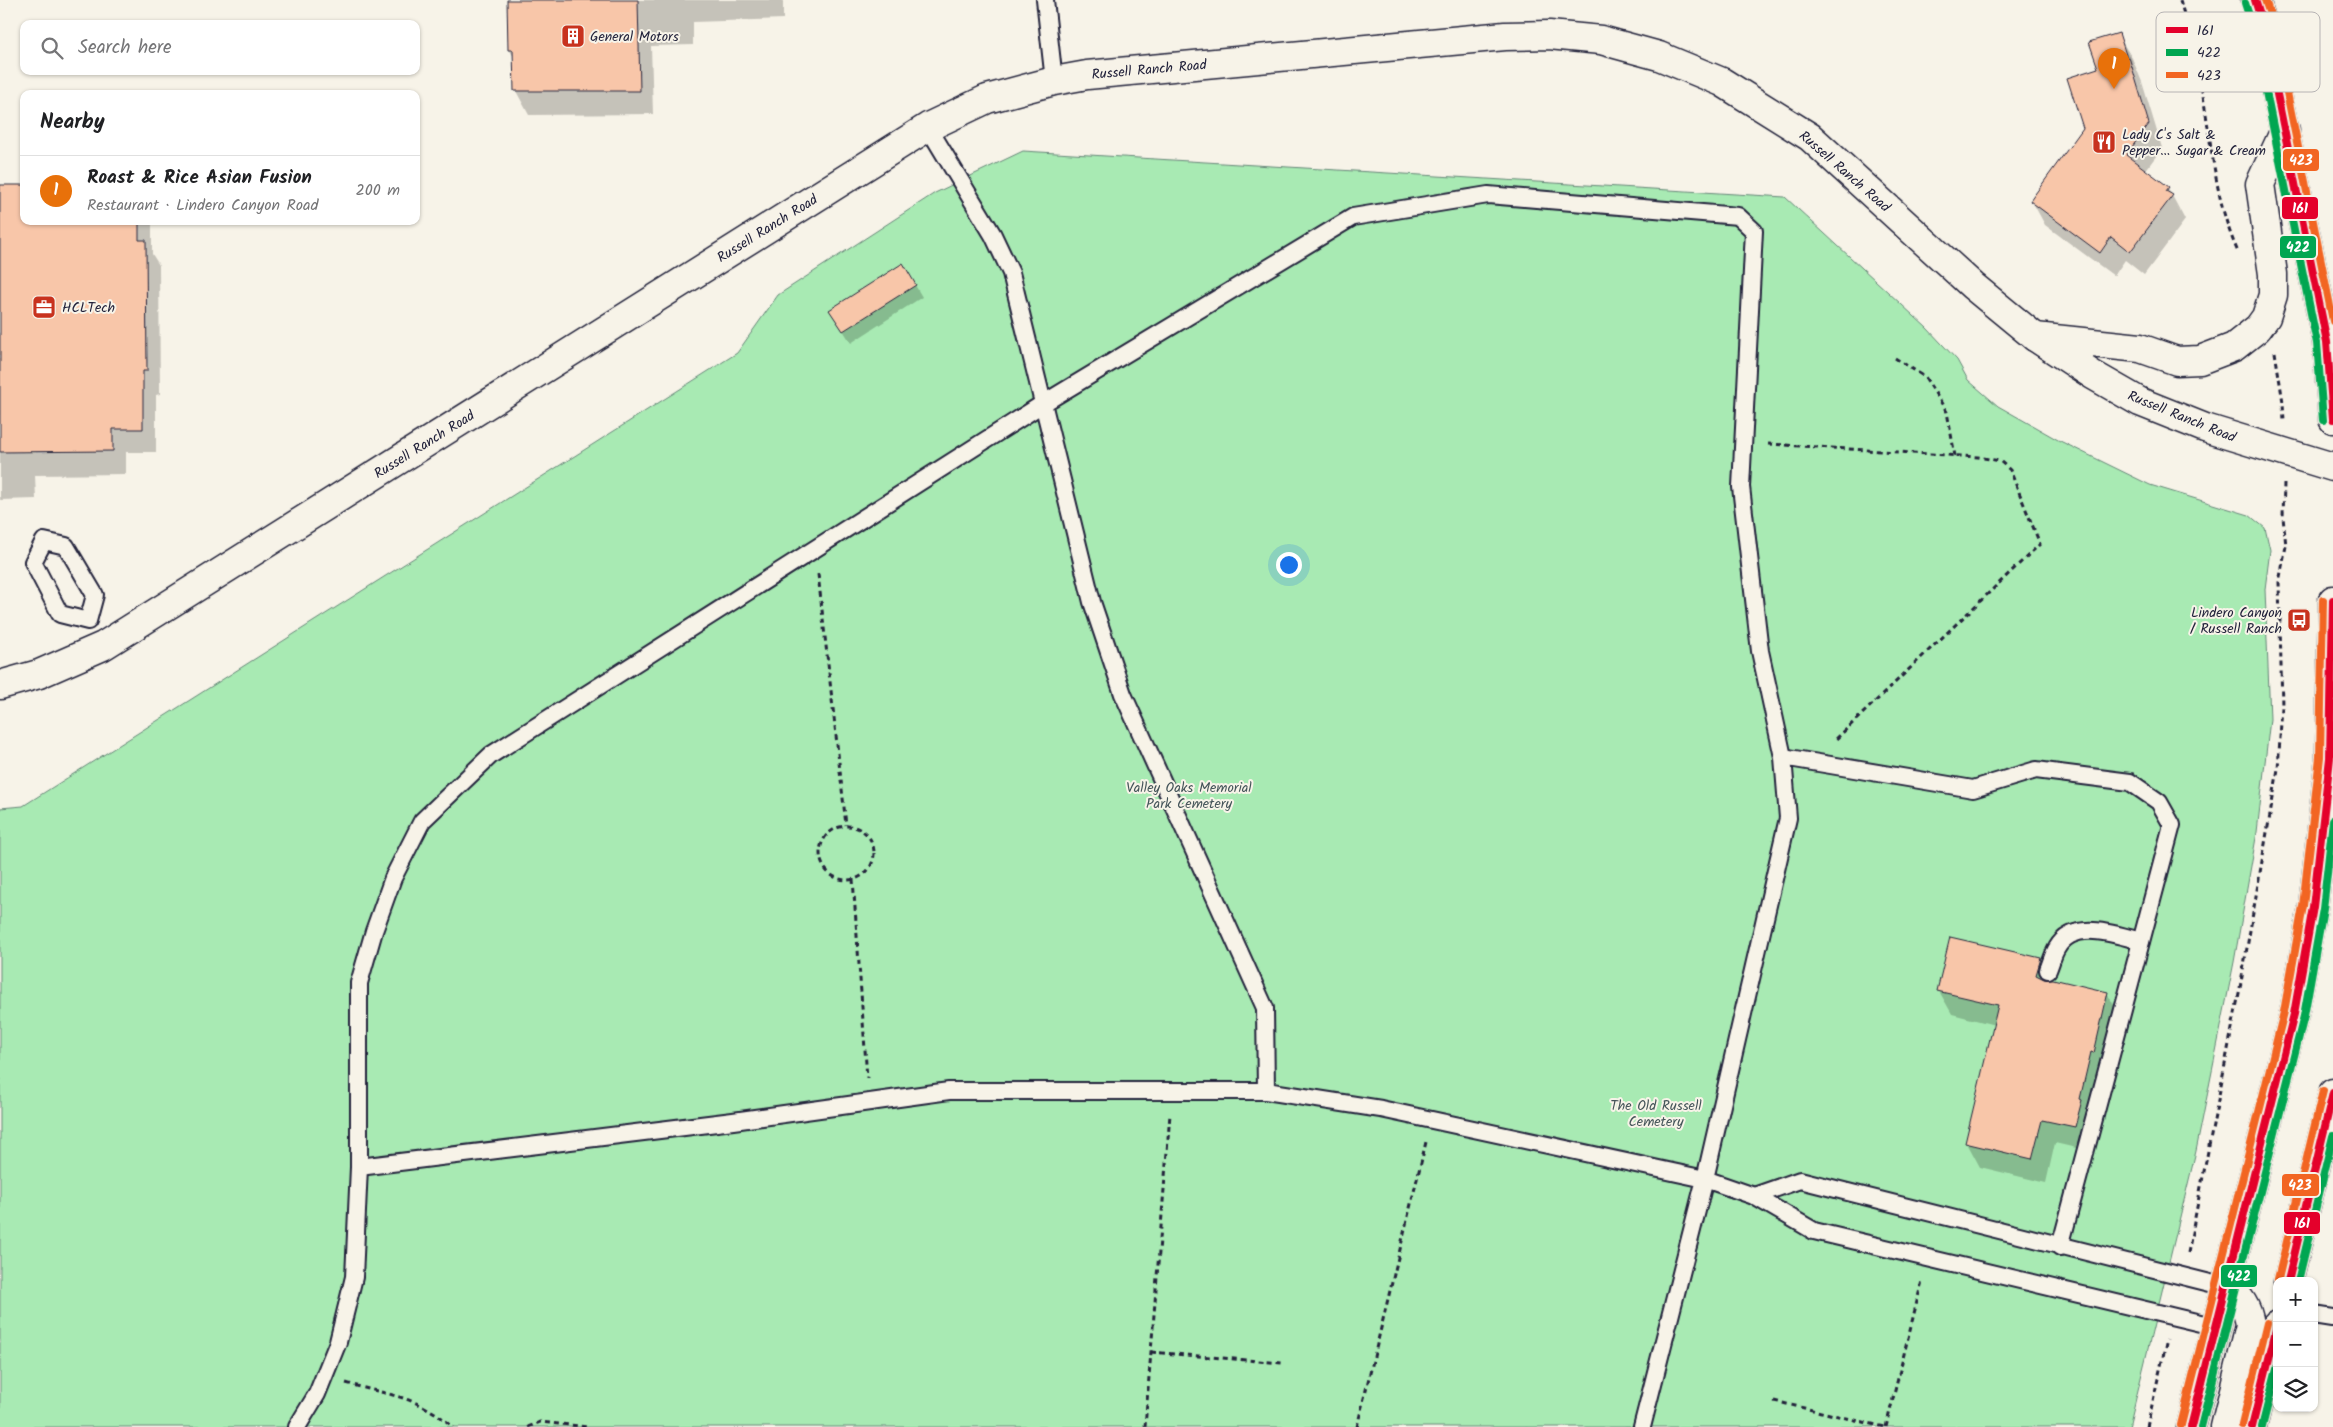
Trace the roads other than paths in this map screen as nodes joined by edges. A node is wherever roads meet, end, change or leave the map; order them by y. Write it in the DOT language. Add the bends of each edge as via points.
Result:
graph roads {
  1 [pos="1045,0"];
  2 [pos="2255,0"];
  3 [pos="2259,12"];
  4 [pos="1054,81"];
  5 [pos="2277,92"];
  6 [pos="928,128"];
  7 [pos="2285,130"];
  8 [pos="2035,337"];
  9 [pos="1044,403"];
  10 [pos="2333,419"];
  11 [pos="2333,467"];
  12 [pos="2333,600"];
  13 [pos="88,621"];
  14 [pos="103,646"];
  15 [pos="0,685"];
  16 [pos="1783,757"];
  17 [pos="2141,941"];
  18 [pos="2048,970"];
  19 [pos="1266,1090"];
  20 [pos="2333,1093"];
  21 [pos="359,1167"];
  22 [pos="1705,1179"];
  23 [pos="1754,1196"];
  24 [pos="2060,1246"];
  25 [pos="2289,1277"];
  26 [pos="2226,1287"];
  27 [pos="2318,1316"];
  28 [pos="2333,1318"];
  29 [pos="2217,1327"];
  30 [pos="2273,1341"];
  31 [pos="296,1427"];
  32 [pos="1642,1427"];
  33 [pos="2191,1427"];
  34 [pos="2225,1427"];
  35 [pos="2252,1427"];
  1 -- 4 [label="lane"];
  2 -- 3 [label="street"];
  4 -- 6 [label="street, Russell Ranch Road" via="987,99"];
  4 -- 8 [label="street, Russell Ranch Road" via="1097,74 1505,36 1549,35 1601,40 1659,56 1722,82 1810,137 1973,286"];
  5 -- 7 [label="street"];
  6 -- 9 [label="lane" via="993,235 1011,273"];
  6 -- 14 [label="street, Russell Ranch Road"];
  7 -- 8 [label="street" via="2260,184 2273,295 2266,317 2258,328 2234,347 2200,360 2177,361 2140,348"];
  7 -- 10 [label="street" via="2327,342"];
  8 -- 11 [label="street, Russell Ranch Road" via="2140,402 2205,428"];
  9 -- 16 [label="lane" via="1353,217 1488,195 1738,216 1754,231 1741,487 1760,651"];
  9 -- 19 [label="lane" via="1092,602 1123,694 1264,1008"];
  9 -- 21 [label="lane" via="490,755 422,820 393,878 359,983"];
  12 -- 26 [label="street" via="2330,758 2314,906 2294,1014"];
  13 -- 13 [label="lane" via="60,614 33,562 43,538 66,546 95,596"];
  13 -- 14 [label="lane"];
  14 -- 15 [label="street, Russell Ranch Road" via="39,674"];
  16 -- 17 [label="lane" via="1973,789 2036,770 2130,782 2159,802 2172,825"];
  16 -- 22 [label="lane" via="1788,818"];
  17 -- 18 [label="lane" via="2093,929 2071,934 2057,947"];
  17 -- 24 [label="lane"];
  19 -- 21 [label="lane" via="949,1091"];
  19 -- 22 [label="lane" via="1381,1108"];
  20 -- 25 [label="street"];
  21 -- 31 [label="lane" via="354,1277 338,1342 317,1394"];
  22 -- 23 [label="lane"];
  22 -- 32 [label="lane"];
  23 -- 24 [label="lane" via="1800,1180"];
  23 -- 29 [label="lane" via="1814,1231"];
  24 -- 26 [label="lane"];
  26 -- 29 [label="street"];
  26 -- 34 [label="street" via="2234,1291 2248,1312 2250,1325"];
  27 -- 28 [label="lane"];
  29 -- 33 [label="street"];
  30 -- 35 [label="street"];
}
